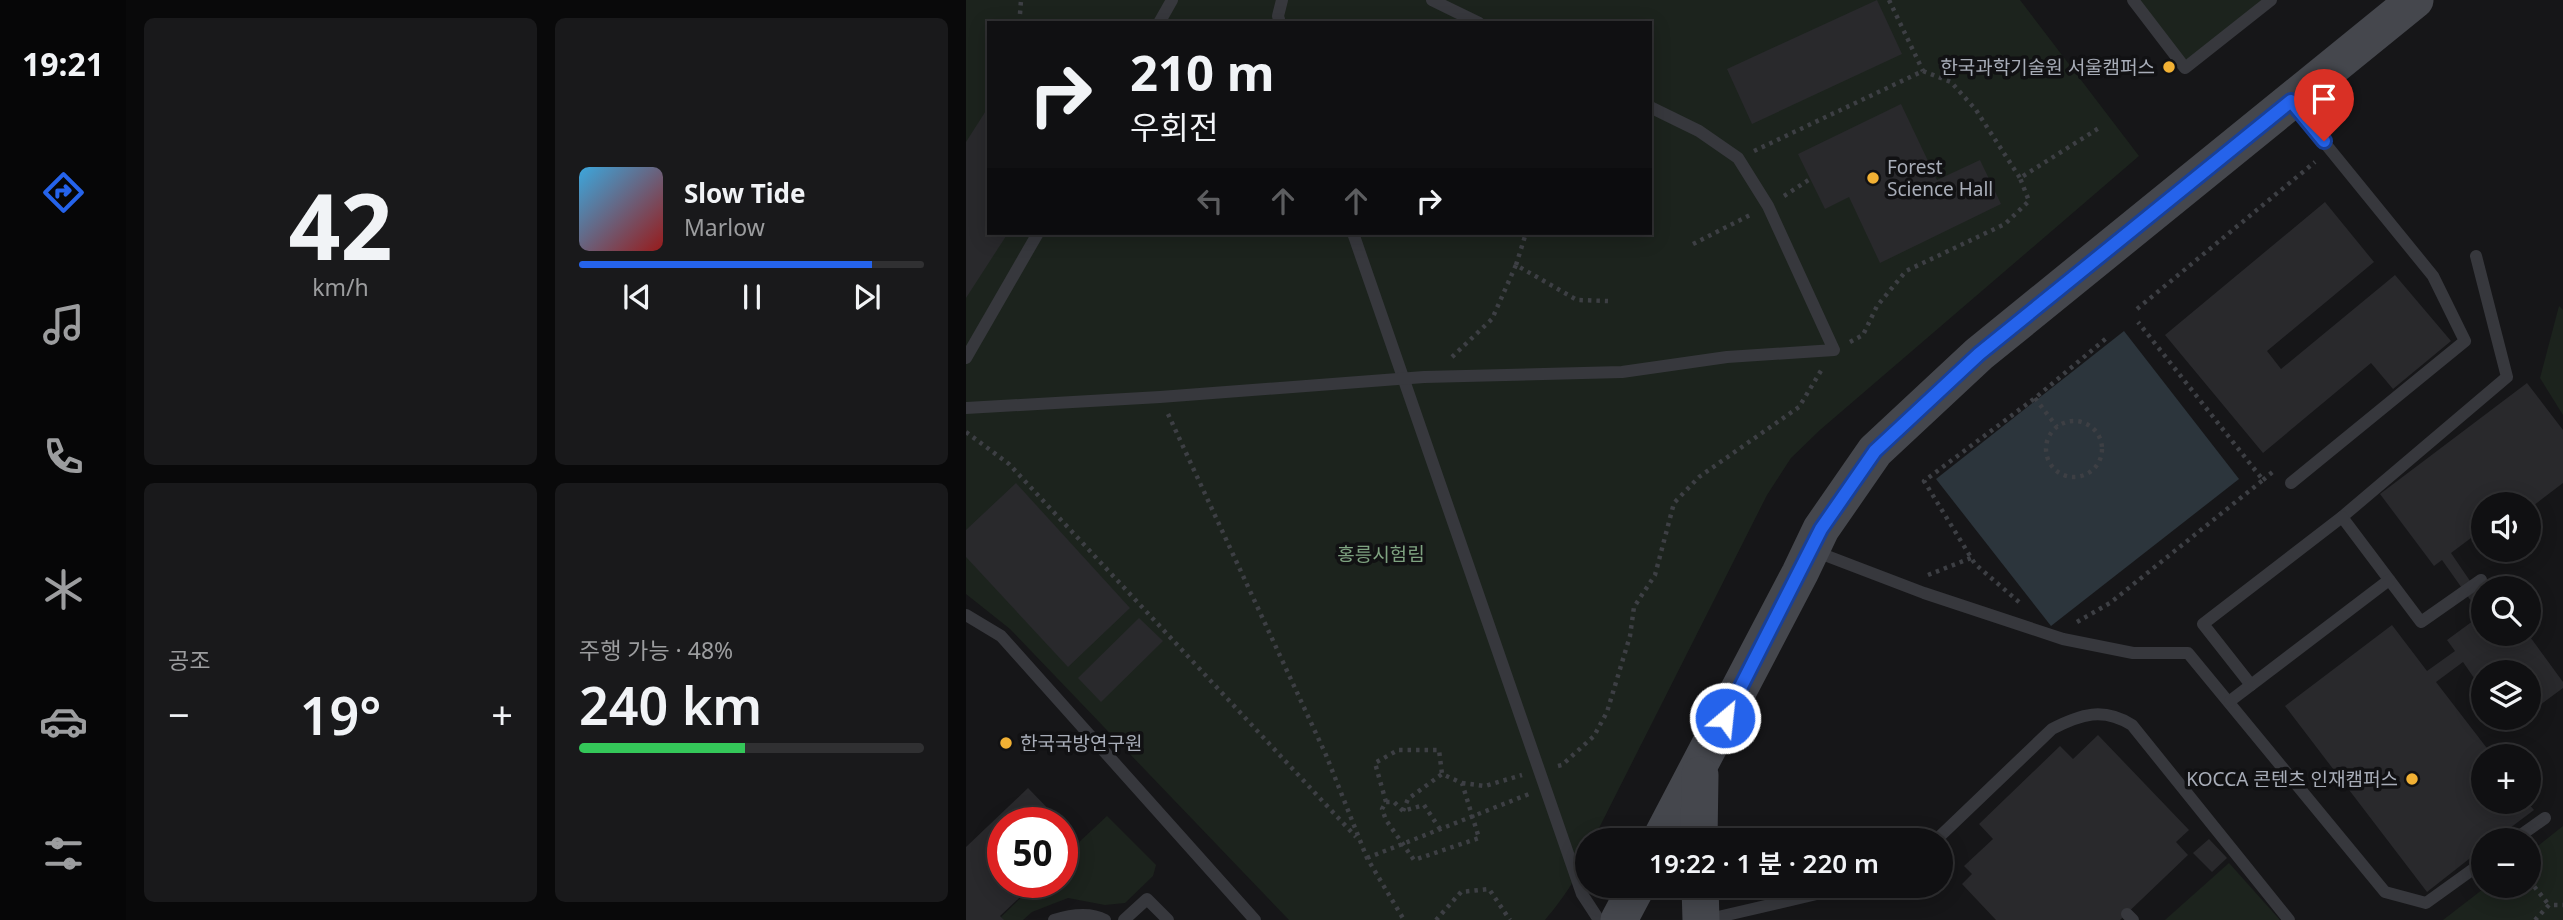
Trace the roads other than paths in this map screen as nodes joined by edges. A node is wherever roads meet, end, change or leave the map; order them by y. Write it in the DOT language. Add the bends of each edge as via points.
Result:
graph roads {
  1 [pos="1172,0"];
  2 [pos="1282,0"];
  3 [pos="1432,0"];
  4 [pos="2133,0"];
  5 [pos="2272,0"];
  6 [pos="2415,0"];
  7 [pos="1160,21"];
  8 [pos="1279,21"];
  9 [pos="1475,21"];
  10 [pos="2291,101"];
  11 [pos="1652,108"];
  12 [pos="1037,235"];
  13 [pos="1354,235"];
  14 [pos="2476,256"];
  15 [pos="966,358"];
  16 [pos="1403,379"];
  17 [pos="966,408"];
  18 [pos="2291,483"];
  19 [pos="2342,517"];
  20 [pos="1811,550"];
  21 [pos="2389,580"];
  22 [pos="2471,587"];
  23 [pos="966,615"];
  24 [pos="2251,685"];
  25 [pos="2230,701"];
  26 [pos="1700,766"];
  27 [pos="2545,818"];
  28 [pos="1666,828"];
  29 [pos="1699,828"];
  30 [pos="1949,828"];
  31 [pos="2531,828"];
  32 [pos="2471,871"];
  33 [pos="1631,898"];
  34 [pos="1701,898"];
  35 [pos="1799,898"];
  36 [pos="1054,920"];
  37 [pos="1105,920"];
  38 [pos="1124,920"];
  39 [pos="1168,920"];
  40 [pos="1255,920"];
  41 [pos="1599,920"];
  42 [pos="1619,920"];
  43 [pos="1703,920"];
  44 [pos="2289,920"];
  1 -- 7 [label="lane"];
  2 -- 8 [label="lane"];
  3 -- 9 [label="lane"];
  4 -- 5 [label="lane" via="2185,68"];
  6 -- 10 [label="main road"];
  10 -- 18 [label="lane" via="2433,276 2465,341"];
  10 -- 20 [label="main road" via="1979,354 1875,451 1827,518"];
  11 -- 16 [label="lane" via="1699,131 1738,159 1768,206 1834,350 1727,357 1622,372"];
  12 -- 15 [label="lane"];
  13 -- 16 [label="lane"];
  14 -- 19 [label="lane" via="2507,377"];
  16 -- 17 [label="lane"];
  16 -- 41 [label="lane" via="1582,894"];
  19 -- 21 [label="lane"];
  19 -- 24 [label="lane" via="2203,624"];
  20 -- 25 [label="lane" via="2063,639 2133,653 2188,653"];
  20 -- 26 [label="main road"];
  21 -- 22 [label="lane" via="2421,622"];
  21 -- 24 [label="lane"];
  23 -- 40 [label="lane" via="1000,636"];
  24 -- 25 [label="lane"];
  25 -- 32 [label="lane" via="2385,892 2426,903"];
  26 -- 28 [label="main road"];
  26 -- 29 [label="main road"];
  27 -- 31 [label="lane"];
  30 -- 44 [label="lane" via="2052,729 2094,713 2117,716 2132,725"];
  33 -- 42 [label="main road"];
  34 -- 43 [label="main road"];
  35 -- 43 [label="lane"];
  36 -- 37 [label="lane" via="1069,915"];
  38 -- 39 [label="lane" via="1147,899"];
}
